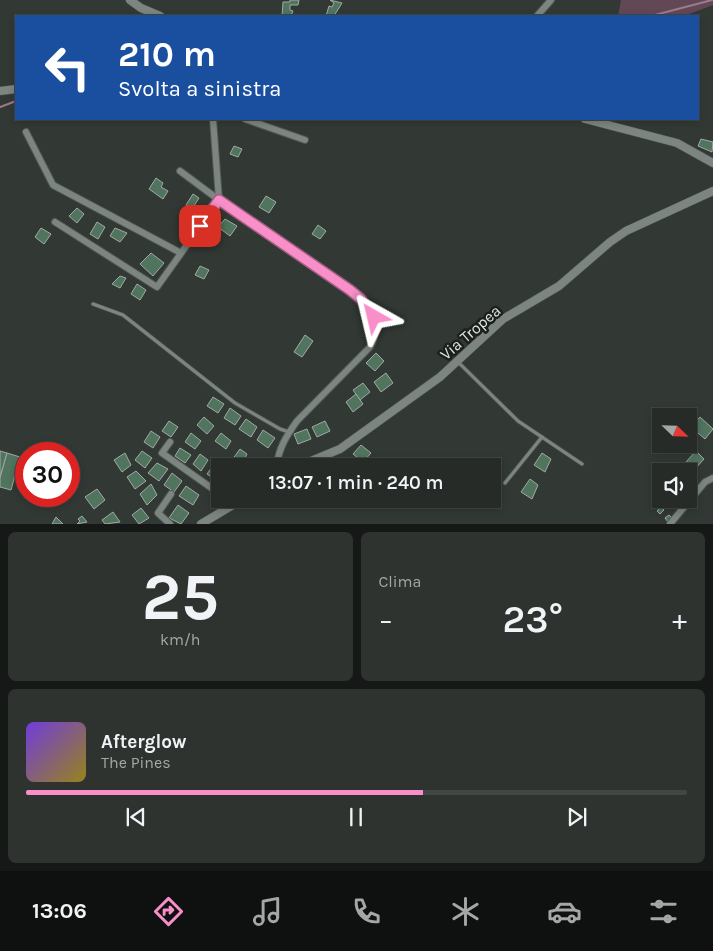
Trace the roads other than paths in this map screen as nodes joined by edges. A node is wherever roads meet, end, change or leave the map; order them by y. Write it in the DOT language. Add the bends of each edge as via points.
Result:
graph roads {
  1 [pos="130,0"];
  2 [pos="551,0"];
  3 [pos="158,15"];
  4 [pos="538,15"];
  5 [pos="15,89"];
  6 [pos="0,91"];
  7 [pos="213,120"];
  8 [pos="248,120"];
  9 [pos="589,120"];
  10 [pos="26,132"];
  11 [pos="305,140"];
  12 [pos="713,162"];
  13 [pos="180,171"];
  14 [pos="713,191"];
  15 [pos="219,200"];
  16 [pos="55,222"];
  17 [pos="181,253"];
  18 [pos="93,304"];
  19 [pos="457,362"];
  20 [pos="289,432"];
  21 [pos="542,437"];
  22 [pos="170,442"];
  23 [pos="279,458"];
  24 [pos="318,458"];
  25 [pos="582,464"];
  26 [pos="713,478"];
  27 [pos="505,483"];
  28 [pos="211,488"];
  29 [pos="171,494"];
  30 [pos="227,508"];
  31 [pos="170,524"];
  32 [pos="201,524"];
  33 [pos="670,524"];
  1 -- 3 [label="street"];
  2 -- 4 [label="street"];
  5 -- 6 [label="street"];
  7 -- 15 [label="street"];
  8 -- 11 [label="street"];
  9 -- 12 [label="street" via="677,143"];
  10 -- 17 [label="street" via="52,185"];
  13 -- 15 [label="street"];
  14 -- 19 [label="street, Via Tropea" via="618,237 559,286 503,318"];
  15 -- 17 [label="street"];
  15 -- 20 [label="street" via="350,290 374,317 377,333 370,347"];
  16 -- 17 [label="street" via="157,287"];
  18 -- 20 [label="lane" via="123,315 235,403"];
  19 -- 21 [label="lane" via="518,422"];
  19 -- 24 [label="street, Via Tropea" via="340,449"];
  20 -- 23 [label="street"];
  21 -- 25 [label="lane"];
  21 -- 27 [label="lane"];
  22 -- 28 [label="street" via="162,453"];
  26 -- 33 [label="street" via="705,482"];
  29 -- 31 [label="street" via="158,513"];
  30 -- 32 [label="street"];
}
